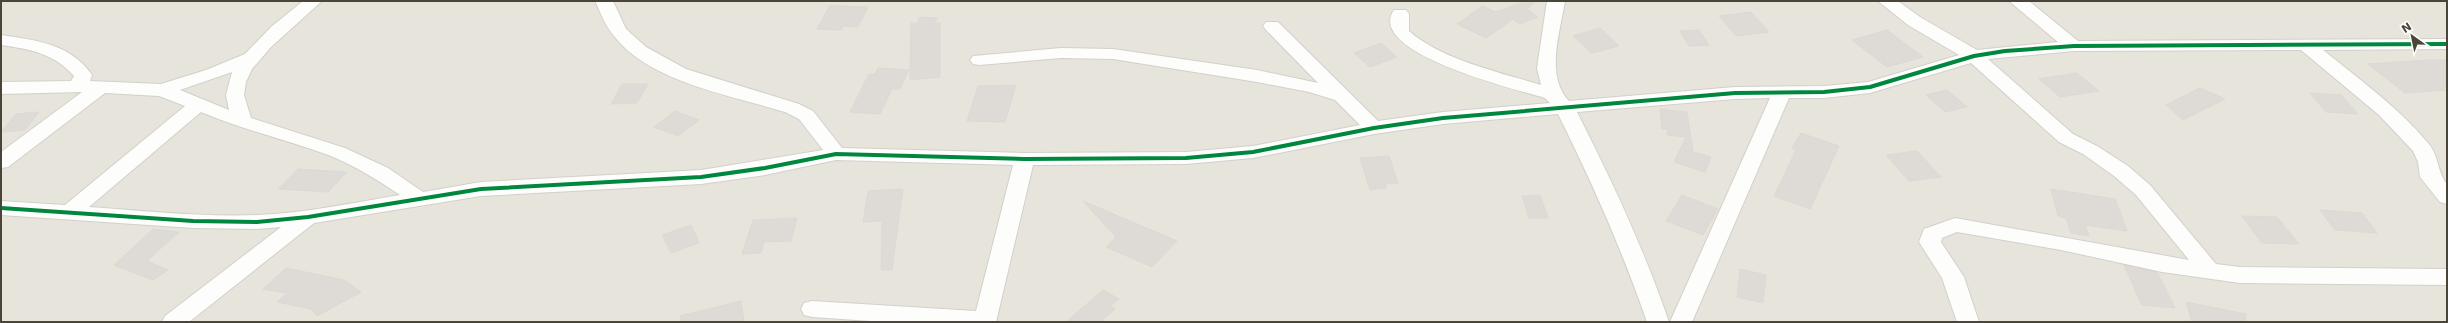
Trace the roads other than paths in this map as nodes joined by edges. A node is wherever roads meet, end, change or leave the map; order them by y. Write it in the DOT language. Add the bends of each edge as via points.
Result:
graph roads {
  1 [pos="313,1"];
  2 [pos="604,1"];
  3 [pos="1556,1"];
  4 [pos="1887,1"];
  5 [pos="2018,1"];
  6 [pos="1400,14"];
  7 [pos="1272,26"];
  8 [pos="1,40"];
  9 [pos="2305,44"];
  10 [pos="2447,44"];
  11 [pos="2074,46"];
  12 [pos="1974,56"];
  13 [pos="250,58"];
  14 [pos="979,60"];
  15 [pos="76,86"];
  16 [pos="101,87"];
  17 [pos="1,88"];
  18 [pos="162,90"];
  19 [pos="1782,92"];
  20 [pos="1342,96"];
  21 [pos="1558,101"];
  22 [pos="199,104"];
  23 [pos="242,122"];
  24 [pos="1374,128"];
  25 [pos="836,154"];
  26 [pos="1024,159"];
  27 [pos="1,162"];
  28 [pos="2447,197"];
  29 [pos="418,198"];
  30 [pos="1,208"];
  31 [pos="69,213"];
  32 [pos="308,217"];
  33 [pos="2209,270"];
  34 [pos="2447,277"];
  35 [pos="812,309"];
  36 [pos="985,321"];
  37 [pos="173,322"];
  38 [pos="1658,322"];
  39 [pos="1681,322"];
  40 [pos="1968,322"];
  1 -- 13 [label="street"];
  2 -- 25 [label="street" via="622,35 646,55 693,77 806,114"];
  3 -- 21 [label="street" via="1546,68"];
  4 -- 12 [label="street" via="1914,21"];
  5 -- 11 [label="street"];
  6 -- 21 [label="street" via="1398,24 1402,34 1414,45"];
  7 -- 20 [label="street"];
  8 -- 15 [label="street" via="46,48 72,60 83,75"];
  9 -- 10 [label="street"];
  9 -- 11 [label="street"];
  9 -- 28 [label="street" via="2386,111 2422,148 2428,162 2430,177"];
  11 -- 12 [label="street"];
  12 -- 19 [label="street" via="1870,87 1824,92"];
  12 -- 33 [label="street" via="2052,127 2066,138 2107,160 2143,190"];
  13 -- 18 [label="street" via="213,74"];
  13 -- 23 [label="street" via="241,72 235,96"];
  14 -- 20 [label="street" via="1062,53 1113,54 1257,76 1313,87"];
  15 -- 16 [label="street"];
  15 -- 17 [label="street"];
  16 -- 18 [label="street"];
  16 -- 27 [label="street"];
  18 -- 22 [label="street"];
  19 -- 21 [label="street"];
  19 -- 39 [label="street"];
  20 -- 24 [label="street"];
  21 -- 24 [label="street"];
  21 -- 38 [label="street" via="1607,192 1640,270"];
  22 -- 23 [label="street"];
  22 -- 31 [label="street"];
  23 -- 29 [label="street" via="338,152 381,173"];
  24 -- 26 [label="street" via="1253,152 1193,158"];
  25 -- 26 [label="street"];
  25 -- 29 [label="street" via="701,177 527,186"];
  26 -- 36 [label="street"];
  29 -- 32 [label="street"];
  30 -- 31 [label="street"];
  31 -- 32 [label="street" via="193,221 257,222"];
  32 -- 37 [label="street"];
  33 -- 34 [label="street" via="2240,275"];
  33 -- 40 [label="street" via="2162,264 1955,225 1932,234 1930,242 1953,277"];
  35 -- 36 [label="street"];
}
